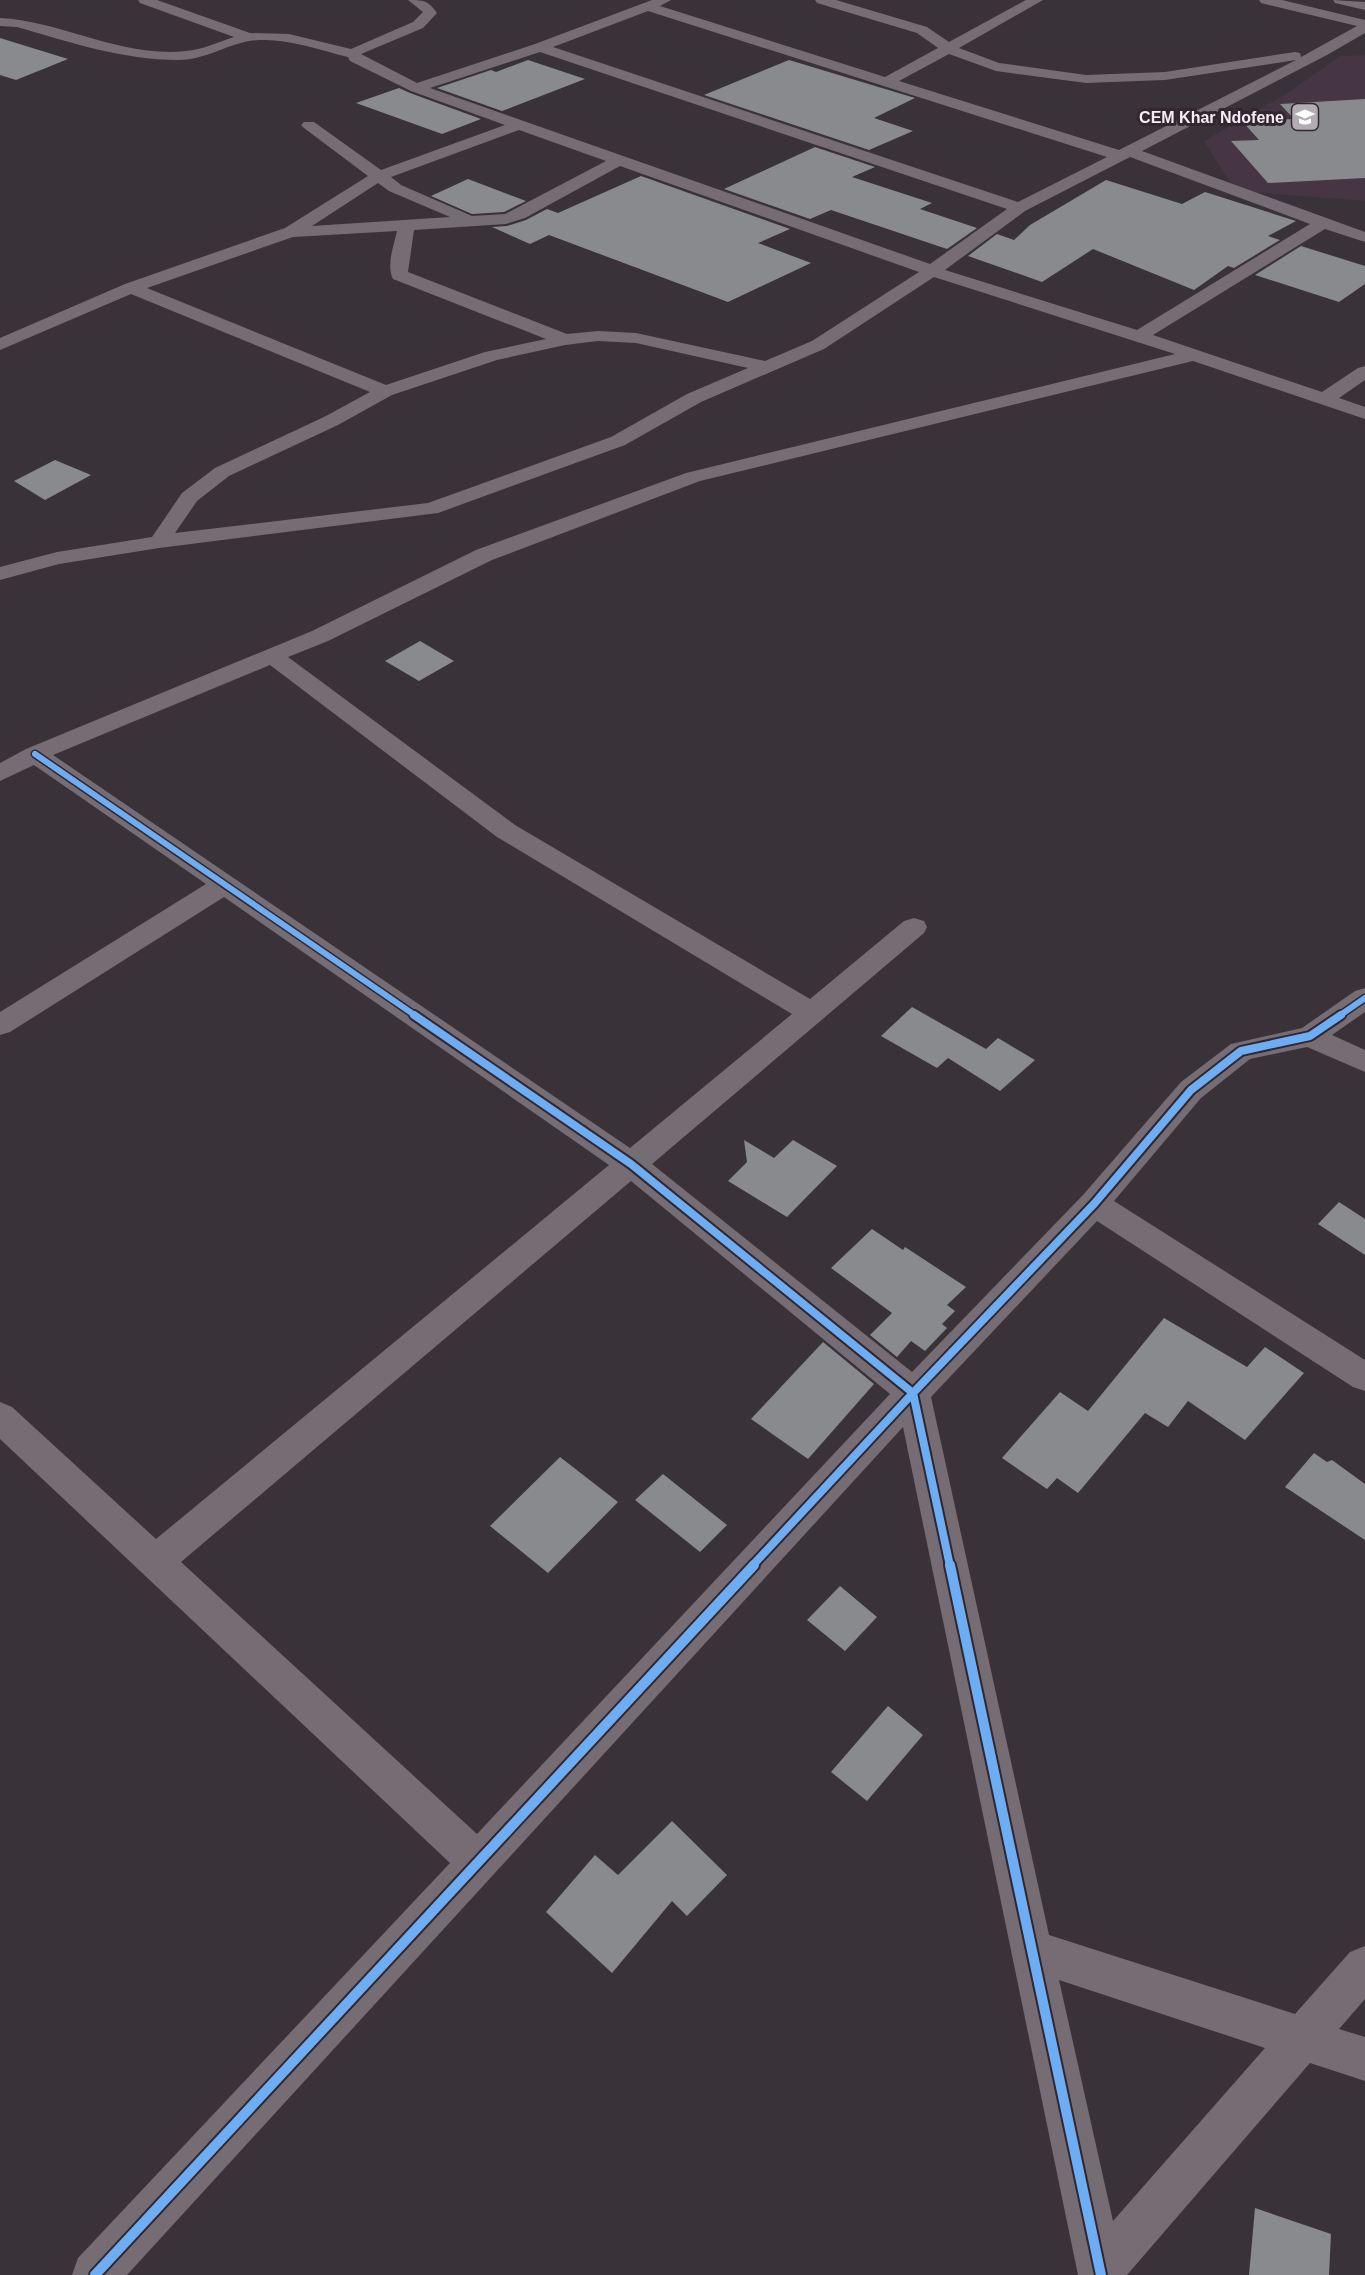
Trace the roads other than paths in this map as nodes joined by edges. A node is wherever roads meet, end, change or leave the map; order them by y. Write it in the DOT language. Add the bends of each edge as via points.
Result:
graph roads {
  1 [pos="145,0"];
  2 [pos="664,0"];
  3 [pos="822,0"];
  4 [pos="1036,0"];
  5 [pos="1266,0"];
  6 [pos="1340,0"];
  7 [pos="426,2"];
  8 [pos="646,6"];
  9 [pos="1365,6"];
  10 [pos="0,22"];
  11 [pos="1365,25"];
  12 [pos="248,37"];
  13 [pos="540,47"];
  14 [pos="949,49"];
  15 [pos="1322,52"];
  16 [pos="354,54"];
  17 [pos="885,83"];
  18 [pos="416,88"];
  19 [pos="520,124"];
  20 [pos="309,125"];
  21 [pos="1123,153"];
  22 [pos="619,160"];
  23 [pos="377,177"];
  24 [pos="1019,208"];
  25 [pos="472,221"];
  26 [pos="1323,223"];
  27 [pos="406,226"];
  28 [pos="291,232"];
  29 [pos="1365,237"];
  30 [pos="933,271"];
  31 [pos="130,288"];
  32 [pos="1138,336"];
  33 [pos="565,340"];
  34 [pos="0,345"];
  35 [pos="1194,355"];
  36 [pos="767,367"];
  37 [pos="1365,372"];
  38 [pos="385,391"];
  39 [pos="1325,399"];
  40 [pos="1365,413"];
  41 [pos="159,542"];
  42 [pos="0,574"];
  43 [pos="272,656"];
  44 [pos="35,754"];
  45 [pos="0,773"];
  46 [pos="225,884"];
  47 [pos="914,927"];
  48 [pos="1365,998"];
  49 [pos="812,1013"];
  50 [pos="0,1025"];
  51 [pos="1310,1036"];
  52 [pos="1365,1062"];
  53 [pos="631,1164"];
  54 [pos="1094,1204"];
  55 [pos="1365,1377"];
  56 [pos="913,1392"];
  57 [pos="0,1417"];
  58 [pos="155,1562"];
  59 [pos="478,1862"];
  60 [pos="1032,1950"];
  61 [pos="1365,1967"];
  62 [pos="1302,2039"];
  63 [pos="1365,2059"];
  64 [pos="1101,2273"];
  65 [pos="95,2275"];
  1 -- 12 [label="street"];
  2 -- 8 [label="street"];
  3 -- 14 [label="street" via="922,30"];
  4 -- 14 [label="street"];
  5 -- 11 [label="street"];
  6 -- 9 [label="main road"];
  7 -- 16 [label="street" via="430,13 418,25"];
  8 -- 13 [label="street"];
  8 -- 17 [label="street"];
  10 -- 12 [label="street" via="137,53 182,56"];
  11 -- 15 [label="street"];
  12 -- 16 [label="street" via="279,37"];
  13 -- 18 [label="street"];
  13 -- 24 [label="street"];
  14 -- 15 [label="street" via="996,67 1086,80 1165,76"];
  14 -- 17 [label="street"];
  15 -- 21 [label="street"];
  16 -- 18 [label="street" via="355,58"];
  17 -- 21 [label="street"];
  18 -- 19 [label="street"];
  19 -- 22 [label="street"];
  19 -- 23 [label="street"];
  20 -- 23 [label="street"];
  21 -- 24 [label="street"];
  21 -- 26 [label="street"];
  22 -- 25 [label="street" via="519,216"];
  22 -- 30 [label="street"];
  23 -- 25 [label="street"];
  23 -- 28 [label="street"];
  24 -- 30 [label="street"];
  25 -- 27 [label="street"];
  26 -- 29 [label="street"];
  26 -- 32 [label="street"];
  27 -- 28 [label="street"];
  27 -- 33 [label="street" via="399,275"];
  28 -- 31 [label="street"];
  30 -- 32 [label="street"];
  30 -- 36 [label="street" via="818,345"];
  31 -- 34 [label="street"];
  31 -- 38 [label="street"];
  32 -- 35 [label="street"];
  33 -- 36 [label="street" via="598,336 636,338"];
  33 -- 38 [label="street" via="492,356"];
  35 -- 39 [label="street"];
  35 -- 43 [label="street" via="693,477 484,555"];
  36 -- 41 [label="street" via="694,398 618,441 431,509"];
  37 -- 39 [label="street"];
  38 -- 41 [label="street" via="222,472 189,496"];
  39 -- 40 [label="street"];
  41 -- 42 [label="street" via="57,558"];
  43 -- 44 [label="street"];
  43 -- 49 [label="street" via="506,831"];
  44 -- 45 [label="street"];
  44 -- 46 [label="street"];
  46 -- 50 [label="street"];
  46 -- 53 [label="street"];
  47 -- 49 [label="street"];
  48 -- 51 [label="street"];
  49 -- 53 [label="street"];
  51 -- 52 [label="street"];
  51 -- 54 [label="street" via="1241,1051 1191,1090"];
  53 -- 56 [label="street"];
  53 -- 58 [label="street"];
  54 -- 55 [label="street"];
  54 -- 56 [label="street"];
  56 -- 59 [label="street"];
  56 -- 60 [label="street"];
  57 -- 58 [label="street"];
  58 -- 59 [label="street"];
  59 -- 65 [label="street"];
  60 -- 62 [label="street"];
  60 -- 64 [label="street"];
  61 -- 62 [label="street"];
  62 -- 63 [label="street"];
  62 -- 64 [label="street"];
}
